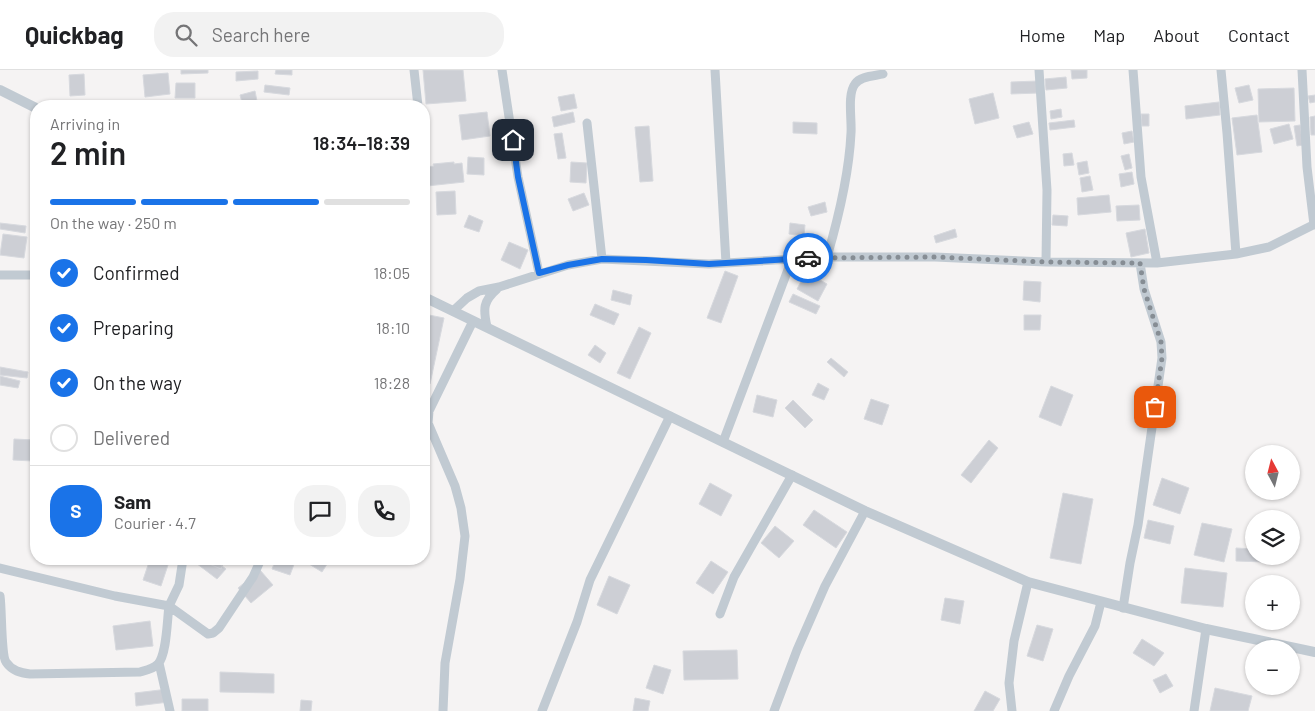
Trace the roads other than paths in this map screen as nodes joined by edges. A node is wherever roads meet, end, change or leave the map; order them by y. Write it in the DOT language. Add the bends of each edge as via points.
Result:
graph roads {
  1 [pos="414,70"];
  2 [pos="502,70"];
  3 [pos="715,70"];
  4 [pos="1039,70"];
  5 [pos="1133,70"];
  6 [pos="1221,70"];
  7 [pos="1302,70"];
  8 [pos="883,74"];
  9 [pos="0,90"];
  10 [pos="417,100"];
  11 [pos="30,105"];
  12 [pos="587,122"];
  13 [pos="1314,224"];
  14 [pos="1236,254"];
  15 [pos="827,257"];
  16 [pos="602,259"];
  17 [pos="792,259"];
  18 [pos="1046,262"];
  19 [pos="726,263"];
  20 [pos="1140,263"];
  21 [pos="1157,263"];
  22 [pos="539,273"];
  23 [pos="0,275"];
  24 [pos="30,275"];
  25 [pos="499,287"];
  26 [pos="430,300"];
  27 [pos="453,311"];
  28 [pos="473,321"];
  29 [pos="487,327"];
  30 [pos="430,411"];
  31 [pos="670,416"];
  32 [pos="430,429"];
  33 [pos="722,442"];
  34 [pos="792,475"];
  35 [pos="866,511"];
  36 [pos="181,565"];
  37 [pos="259,565"];
  38 [pos="0,568"];
  39 [pos="1028,582"];
  40 [pos="0,596"];
  41 [pos="1101,602"];
  42 [pos="169,606"];
  43 [pos="1123,608"];
  44 [pos="720,614"];
  45 [pos="1206,629"];
  46 [pos="1315,652"];
  47 [pos="159,663"];
  48 [pos="170,711"];
  49 [pos="443,711"];
  50 [pos="542,711"];
  51 [pos="774,711"];
  52 [pos="1012,711"];
  53 [pos="1054,711"];
  54 [pos="1194,711"];
  1 -- 10 [label="street"];
  2 -- 22 [label="street" via="518,177"];
  3 -- 19 [label="street"];
  4 -- 18 [label="street" via="1048,190"];
  5 -- 21 [label="street" via="1141,178"];
  6 -- 14 [label="street"];
  7 -- 13 [label="street" via="1307,167"];
  8 -- 15 [label="street" via="859,80 851,94 852,132 847,174"];
  9 -- 11 [label="street"];
  12 -- 16 [label="street"];
  13 -- 14 [label="street" via="1269,247"];
  14 -- 21 [label="street"];
  15 -- 17 [label="street"];
  15 -- 18 [label="street"];
  16 -- 19 [label="street"];
  16 -- 22 [label="street"];
  17 -- 19 [label="street"];
  17 -- 33 [label="street"];
  18 -- 20 [label="street"];
  20 -- 21 [label="street"];
  20 -- 43 [label="street" via="1144,289 1161,342 1162,358"];
  22 -- 25 [label="street"];
  23 -- 24 [label="street"];
  25 -- 27 [label="street" via="479,291"];
  25 -- 29 [label="street" via="488,297 485,305"];
  26 -- 27 [label="street"];
  27 -- 28 [label="street"];
  28 -- 29 [label="street"];
  28 -- 30 [label="street"];
  29 -- 31 [label="street"];
  31 -- 33 [label="street"];
  31 -- 50 [label="street" via="590,580"];
  32 -- 49 [label="street" via="455,486 465,536 445,663"];
  33 -- 34 [label="street"];
  34 -- 35 [label="street"];
  34 -- 44 [label="street" via="734,577"];
  35 -- 39 [label="street"];
  35 -- 51 [label="street" via="825,586"];
  36 -- 42 [label="street" via="179,585"];
  37 -- 42 [label="street" via="254,577 213,633 208,634"];
  38 -- 42 [label="street"];
  39 -- 41 [label="street"];
  39 -- 52 [label="street" via="1008,683"];
  40 -- 47 [label="street" via="4,655 16,672 140,672"];
  41 -- 43 [label="street"];
  41 -- 53 [label="street" via="1096,626"];
  42 -- 47 [label="street"];
  43 -- 45 [label="street"];
  45 -- 46 [label="street"];
  45 -- 54 [label="street"];
  47 -- 48 [label="street"];
}
